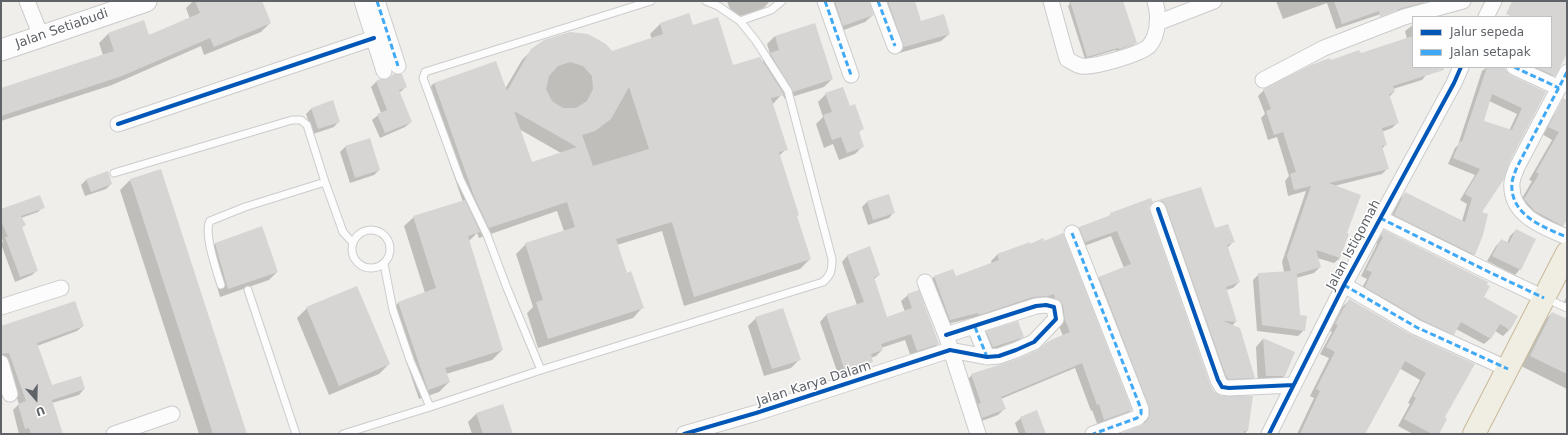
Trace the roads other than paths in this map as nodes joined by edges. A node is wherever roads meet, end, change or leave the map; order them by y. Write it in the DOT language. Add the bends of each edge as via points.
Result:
graph roads {
  1 [pos="27,1"];
  2 [pos="146,1"];
  3 [pos="362,1"];
  4 [pos="377,1"];
  5 [pos="651,1"];
  6 [pos="706,1"];
  7 [pos="782,1"];
  8 [pos="825,1"];
  9 [pos="878,1"];
  10 [pos="1051,1"];
  11 [pos="1154,1"];
  12 [pos="1214,1"];
  13 [pos="1463,1"];
  14 [pos="1494,1"];
  15 [pos="630,4"];
  16 [pos="1486,16"];
  17 [pos="740,21"];
  18 [pos="1157,23"];
  19 [pos="41,36"];
  20 [pos="374,38"];
  21 [pos="895,46"];
  22 [pos="1,50"];
  23 [pos="1460,68"];
  24 [pos="1516,68"];
  25 [pos="1567,72"];
  26 [pos="851,74"];
  27 [pos="1263,80"];
  28 [pos="1559,88"];
  29 [pos="118,124"];
  30 [pos="114,173"];
  31 [pos="325,182"];
  32 [pos="1158,209"];
  33 [pos="1380,218"];
  34 [pos="1072,233"];
  35 [pos="1567,237"];
  36 [pos="353,243"];
  37 [pos="1567,253"];
  38 [pos="384,264"];
  39 [pos="925,282"];
  40 [pos="221,285"];
  41 [pos="1344,285"];
  42 [pos="61,288"];
  43 [pos="248,290"];
  44 [pos="1544,298"];
  45 [pos="1,307"];
  46 [pos="1567,308"];
  47 [pos="975,327"];
  48 [pos="946,335"];
  49 [pos="950,350"];
  50 [pos="988,357"];
  51 [pos="1,363"];
  52 [pos="1508,369"];
  53 [pos="541,370"];
  54 [pos="1294,385"];
  55 [pos="10,394"];
  56 [pos="430,407"];
  57 [pos="172,414"];
  58 [pos="114,434"];
  59 [pos="296,434"];
  60 [pos="343,434"];
  61 [pos="684,434"];
  62 [pos="978,434"];
  63 [pos="1094,434"];
  64 [pos="1269,434"];
  65 [pos="1474,434"];
  1 -- 19 [label="street"];
  2 -- 19 [label="street, Jalan Setiabudi"];
  3 -- 20 [label="street"];
  4 -- 20 [label="street" via="391,69"];
  5 -- 15 [label="lane"];
  6 -- 17 [label="lane"];
  7 -- 17 [label="lane" via="771,10"];
  8 -- 26 [label="street"];
  9 -- 21 [label="street"];
  10 -- 18 [label="street" via="1067,59 1082,66 1105,63 1148,46 1155,34"];
  11 -- 18 [label="street"];
  12 -- 18 [label="street"];
  13 -- 27 [label="street" via="1404,17 1324,48"];
  14 -- 16 [label="street"];
  15 -- 53 [label="lane" via="423,74 460,179 487,235"];
  17 -- 53 [label="lane" via="788,90 832,259 831,272 822,282 815,285"];
  19 -- 22 [label="street, Jalan Setiabudi"];
  20 -- 29 [label="street"];
  23 -- 33 [label="street, Jalan Istiqomah"];
  24 -- 28 [label="street"];
  25 -- 28 [label="street"];
  28 -- 35 [label="street" via="1517,167 1512,190 1514,200 1527,217"];
  30 -- 31 [label="lane" via="292,120 301,120 307,125"];
  31 -- 36 [label="lane" via="343,232"];
  31 -- 40 [label="lane" via="245,207 210,221 210,242"];
  32 -- 54 [label="street" via="1222,387"];
  33 -- 41 [label="street, Jalan Istiqomah"];
  33 -- 44 [label="street"];
  34 -- 63 [label="street" via="1141,409 1141,414 1137,418"];
  36 -- 38 [label="lane" via="353,254 358,263 366,268"];
  36 -- 38 [label="lane" via="362,233 370,231 385,236 390,250"];
  37 -- 44 [label="highway"];
  38 -- 56 [label="lane" via="393,310"];
  39 -- 48 [label="street"];
  41 -- 52 [label="street" via="1416,327"];
  41 -- 54 [label="street, Jalan Istiqomah"];
  42 -- 45 [label="street"];
  43 -- 59 [label="lane"];
  44 -- 46 [label="lane"];
  44 -- 52 [label="highway"];
  47 -- 48 [label="street"];
  47 -- 50 [label="street"];
  47 -- 50 [label="street" via="1036,306 1054,307 1056,319 1034,342 999,356"];
  48 -- 49 [label="street"];
  49 -- 50 [label="street"];
  49 -- 61 [label="street, Jalan Karya Dalam"];
  49 -- 62 [label="street"];
  51 -- 55 [label="street"];
  52 -- 65 [label="highway"];
  53 -- 56 [label="lane"];
  54 -- 64 [label="street, Jalan Istiqomah"];
  56 -- 60 [label="lane"];
  57 -- 58 [label="street"];
}
